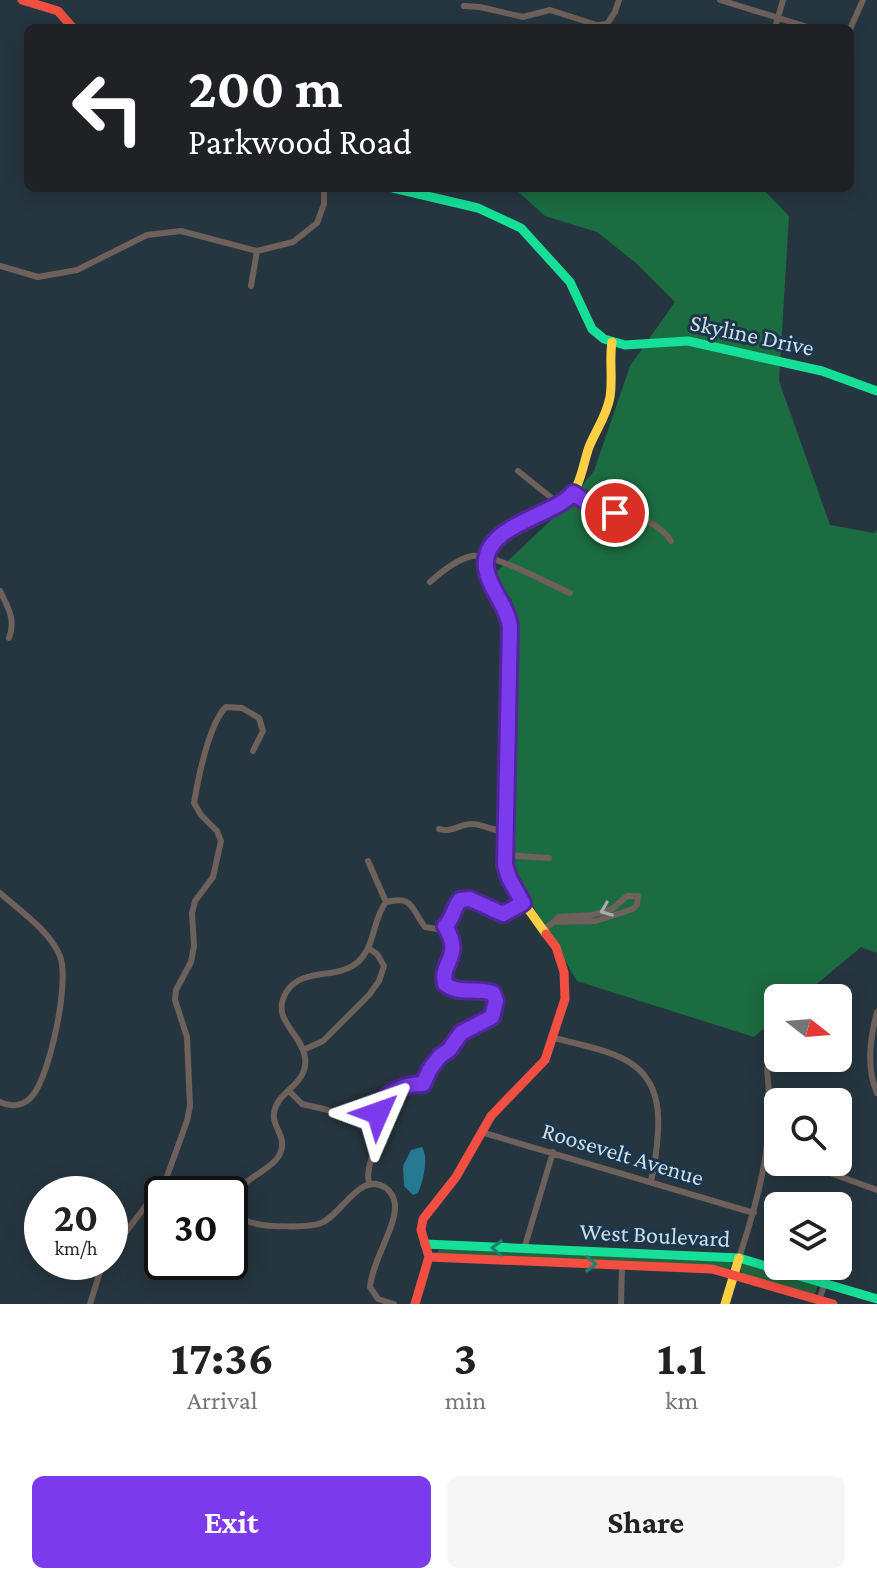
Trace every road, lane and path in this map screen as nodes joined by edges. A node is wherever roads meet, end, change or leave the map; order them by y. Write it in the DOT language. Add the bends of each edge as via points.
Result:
graph roads {
  1 [pos="22,0"];
  2 [pos="619,0"];
  3 [pos="720,0"];
  4 [pos="783,0"];
  5 [pos="863,0"];
  6 [pos="464,6"];
  7 [pos="777,18"];
  8 [pos="71,24"];
  9 [pos="594,24"];
  10 [pos="607,24"];
  11 [pos="776,24"];
  12 [pos="797,24"];
  13 [pos="852,24"];
  14 [pos="324,192"];
  15 [pos="408,192"];
  16 [pos="257,251"];
  17 [pos="0,266"];
  18 [pos="251,286"];
  19 [pos="612,342"];
  20 [pos="877,391"];
  21 [pos="518,471"];
  22 [pos="573,493"];
  23 [pos="557,506"];
  24 [pos="671,541"];
  25 [pos="487,557"];
  26 [pos="430,582"];
  27 [pos="0,591"];
  28 [pos="570,593"];
  29 [pos="9,638"];
  30 [pos="253,751"];
  31 [pos="439,829"];
  32 [pos="506,832"];
  33 [pos="505,855"];
  34 [pos="549,858"];
  35 [pos="368,861"];
  36 [pos="0,893"];
  37 [pos="386,902"];
  38 [pos="523,903"];
  39 [pos="554,922"];
  40 [pos="445,926"];
  41 [pos="544,930"];
  42 [pos="368,948"];
  43 [pos="877,1012"];
  44 [pos="554,1038"];
  45 [pos="303,1050"];
  46 [pos="767,1072"];
  47 [pos="289,1091"];
  48 [pos="877,1093"];
  49 [pos="0,1102"];
  50 [pos="328,1110"];
  51 [pos="481,1132"];
  52 [pos="553,1152"];
  53 [pos="838,1176"];
  54 [pos="651,1181"];
  55 [pos="369,1183"];
  56 [pos="877,1190"];
  57 [pos="754,1213"];
  58 [pos="128,1229"];
  59 [pos="425,1244"];
  60 [pos="524,1249"];
  61 [pos="429,1257"];
  62 [pos="739,1258"];
  63 [pos="622,1265"];
  64 [pos="734,1274"];
  65 [pos="97,1280"];
  66 [pos="825,1280"];
  67 [pos="824,1283"];
  68 [pos="877,1299"];
  69 [pos="818,1302"];
  70 [pos="90,1304"];
  71 [pos="394,1304"];
  72 [pos="415,1304"];
  73 [pos="621,1304"];
  74 [pos="725,1304"];
  75 [pos="833,1304"];
  1 -- 8 [label="street" via="60,11"];
  2 -- 10 [label="street"];
  3 -- 7 [label="street"];
  4 -- 7 [label="street"];
  5 -- 13 [label="street"];
  6 -- 9 [label="street" via="523,17 550,10"];
  7 -- 11 [label="street"];
  7 -- 12 [label="street"];
  14 -- 16 [label="street" via="317,223 293,242"];
  15 -- 19 [label="street" via="493,214 523,229 574,288 593,330"];
  16 -- 17 [label="street" via="181,231 147,235 77,270 38,277"];
  16 -- 18 [label="street"];
  19 -- 20 [label="street, Skyline Drive" via="631,346 688,341 822,371"];
  19 -- 22 [label="street" via="607,410"];
  21 -- 23 [label="street"];
  22 -- 23 [label="street"];
  22 -- 24 [label="street" via="601,508 644,520"];
  23 -- 25 [label="street" via="518,522"];
  25 -- 26 [label="street" via="467,558"];
  25 -- 28 [label="street"];
  25 -- 32 [label="street" via="487,571 510,626"];
  27 -- 29 [label="street" via="11,613"];
  30 -- 58 [label="street" via="263,731 259,718 242,708 226,707 206,747 194,803 217,831 220,849 213,877 195,901 191,962 175,1000 187,1037 190,1106 166,1179"];
  31 -- 32 [label="street" via="448,832 472,824"];
  32 -- 33 [label="street"];
  33 -- 34 [label="street"];
  33 -- 38 [label="street" via="509,878"];
  35 -- 37 [label="street"];
  36 -- 49 [label="street" via="53,943 63,975 60,1009 37,1089 26,1102"];
  37 -- 40 [label="street" via="409,903 430,929"];
  37 -- 42 [label="street"];
  38 -- 40 [label="street" via="503,914 470,899 460,900"];
  38 -- 41 [label="street"];
  39 -- 39 [label="street, one-way" via="596,921 633,909 638,896 627,896 603,913"];
  39 -- 41 [label="street"];
  40 -- 55 [label="street" via="453,949 445,984 453,990 493,993 496,1008 486,1022 457,1038 423,1084 382,1100"];
  41 -- 44 [label="street" via="556,947 566,982"];
  42 -- 45 [label="street" via="384,966 375,987 323,1041"];
  42 -- 45 [label="street" via="345,971 299,979 287,991 282,1013"];
  43 -- 48 [label="street" via="871,1078"];
  44 -- 51 [label="street" via="538,1070"];
  44 -- 54 [label="street" via="620,1058 654,1088 658,1122"];
  45 -- 47 [label="street" via="305,1068"];
  46 -- 57 [label="street" via="769,1131"];
  47 -- 50 [label="street" via="302,1104"];
  47 -- 55 [label="street" via="274,1113 281,1150 274,1162 240,1188 235,1200 238,1213 254,1224 316,1225"];
  51 -- 52 [label="street, Roosevelt Avenue"];
  51 -- 59 [label="street" via="456,1177 423,1219"];
  52 -- 54 [label="street, Roosevelt Avenue"];
  52 -- 60 [label="street"];
  53 -- 56 [label="street"];
  54 -- 57 [label="street, Roosevelt Avenue"];
  55 -- 71 [label="street" via="385,1187 394,1199 370,1287 378,1299"];
  57 -- 62 [label="street"];
  60 -- 59 [label="street, West Boulevard, one-way"];
  59 -- 61 [label="street"];
  60 -- 62 [label="street, West Boulevard"];
  61 -- 63 [label="street, West Boulevard, one-way"];
  61 -- 72 [label="street"];
  62 -- 64 [label="street"];
  62 -- 67 [label="street, West Boulevard"];
  63 -- 64 [label="street, West Boulevard"];
  63 -- 73 [label="street"];
  64 -- 69 [label="street, West Boulevard"];
  64 -- 74 [label="street"];
  65 -- 70 [label="street"];
  66 -- 67 [label="street"];
  67 -- 68 [label="street, West Boulevard"];
  67 -- 69 [label="street"];
  69 -- 75 [label="street, West Boulevard"];
}
